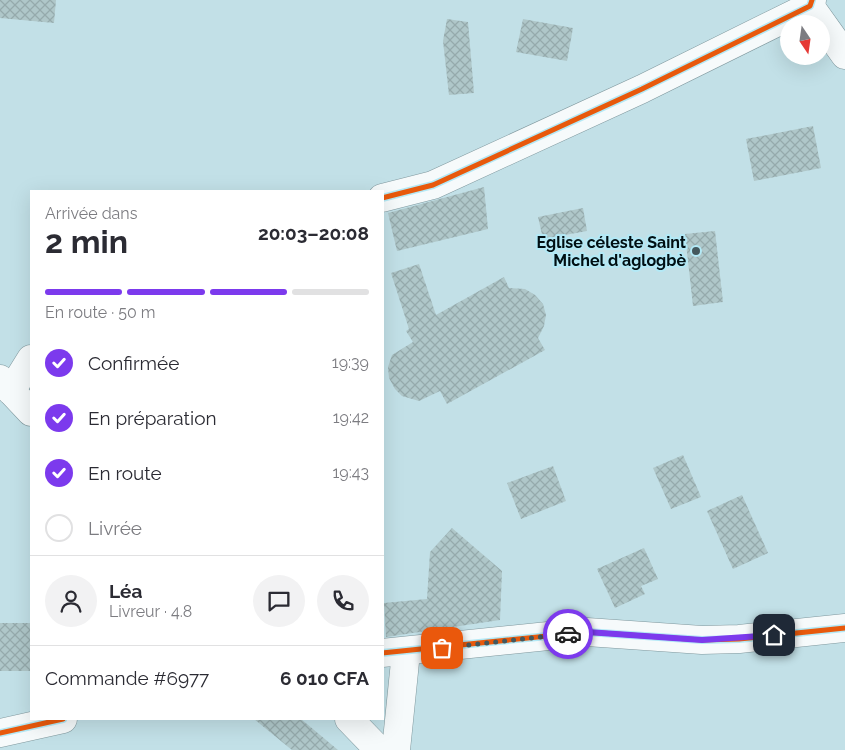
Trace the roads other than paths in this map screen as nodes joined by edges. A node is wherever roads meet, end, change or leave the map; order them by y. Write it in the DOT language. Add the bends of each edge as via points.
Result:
graph roads {
  1 [pos="811,3"];
  2 [pos="845,55"];
  3 [pos="384,197"];
  4 [pos="30,360"];
  5 [pos="5,385"];
  6 [pos="30,411"];
  7 [pos="845,628"];
  8 [pos="394,653"];
  9 [pos="58,720"];
  10 [pos="350,720"];
  11 [pos="0,733"];
  12 [pos="379,750"];
  13 [pos="396,750"];
  1 -- 2 [label="street"];
  1 -- 3 [label="street" via="642,89 433,185"];
  4 -- 5 [label="street"];
  5 -- 6 [label="street"];
  7 -- 8 [label="street" via="702,640 587,632"];
  8 -- 13 [label="street"];
  9 -- 11 [label="street"];
  10 -- 12 [label="street"];
}
